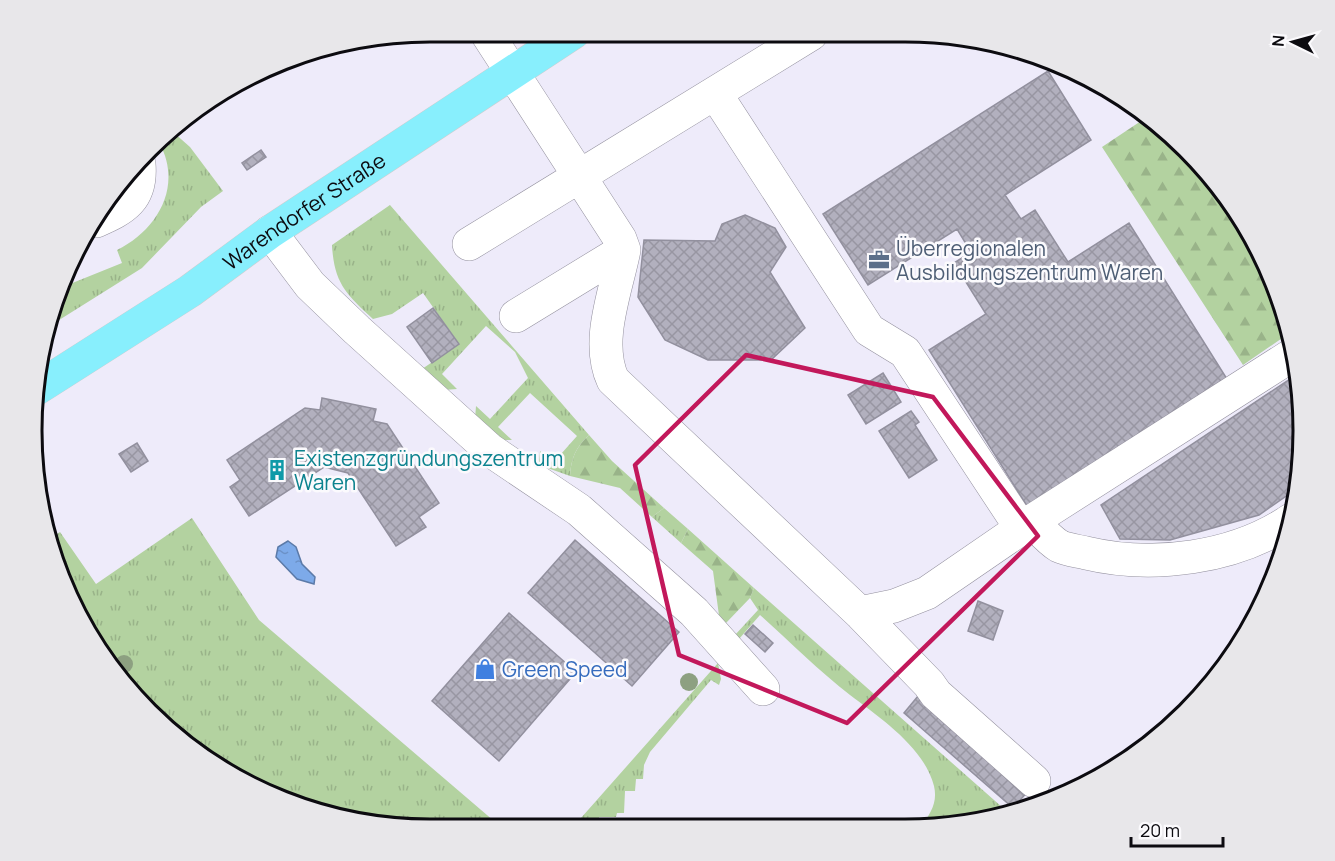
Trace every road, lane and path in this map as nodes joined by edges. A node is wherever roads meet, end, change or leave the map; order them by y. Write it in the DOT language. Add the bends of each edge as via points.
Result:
graph roads {
  1 [pos="493,42"];
  2 [pos="559,42"];
  3 [pos="798,42"];
  4 [pos="513,73"];
  5 [pos="715,93"];
  6 [pos="140,172"];
  7 [pos="581,175"];
  8 [pos="106,216"];
  9 [pos="270,232"];
  10 [pos="469,244"];
  11 [pos="624,250"];
  12 [pos="516,316"];
  13 [pos="1287,358"];
  14 [pos="45,383"];
  15 [pos="1026,525"];
  16 [pos="1281,527"];
  17 [pos="860,613"];
  18 [pos="763,689"];
  19 [pos="1034,782"];
  1 -- 4 [label="street"];
  2 -- 4 [label="main road, Warendorfer Straße"];
  3 -- 5 [label="street"];
  4 -- 7 [label="street"];
  4 -- 9 [label="main road, Warendorfer Straße"];
  5 -- 7 [label="street"];
  5 -- 15 [label="street" via="869,330 905,352"];
  6 -- 8 [label="street" via="134,194 123,210"];
  7 -- 10 [label="street"];
  7 -- 11 [label="street"];
  9 -- 14 [label="main road, Warendorfer Straße" via="190,291"];
  9 -- 18 [label="street" via="309,285 357,330 490,450 579,510 694,612"];
  11 -- 12 [label="street"];
  11 -- 17 [label="street" via="605,344 606,364 613,380"];
  13 -- 15 [label="street"];
  15 -- 16 [label="street" via="1060,546 1104,557 1152,560 1244,544"];
  15 -- 17 [label="street" via="927,593 894,606"];
  17 -- 19 [label="street" via="936,694"];
}
